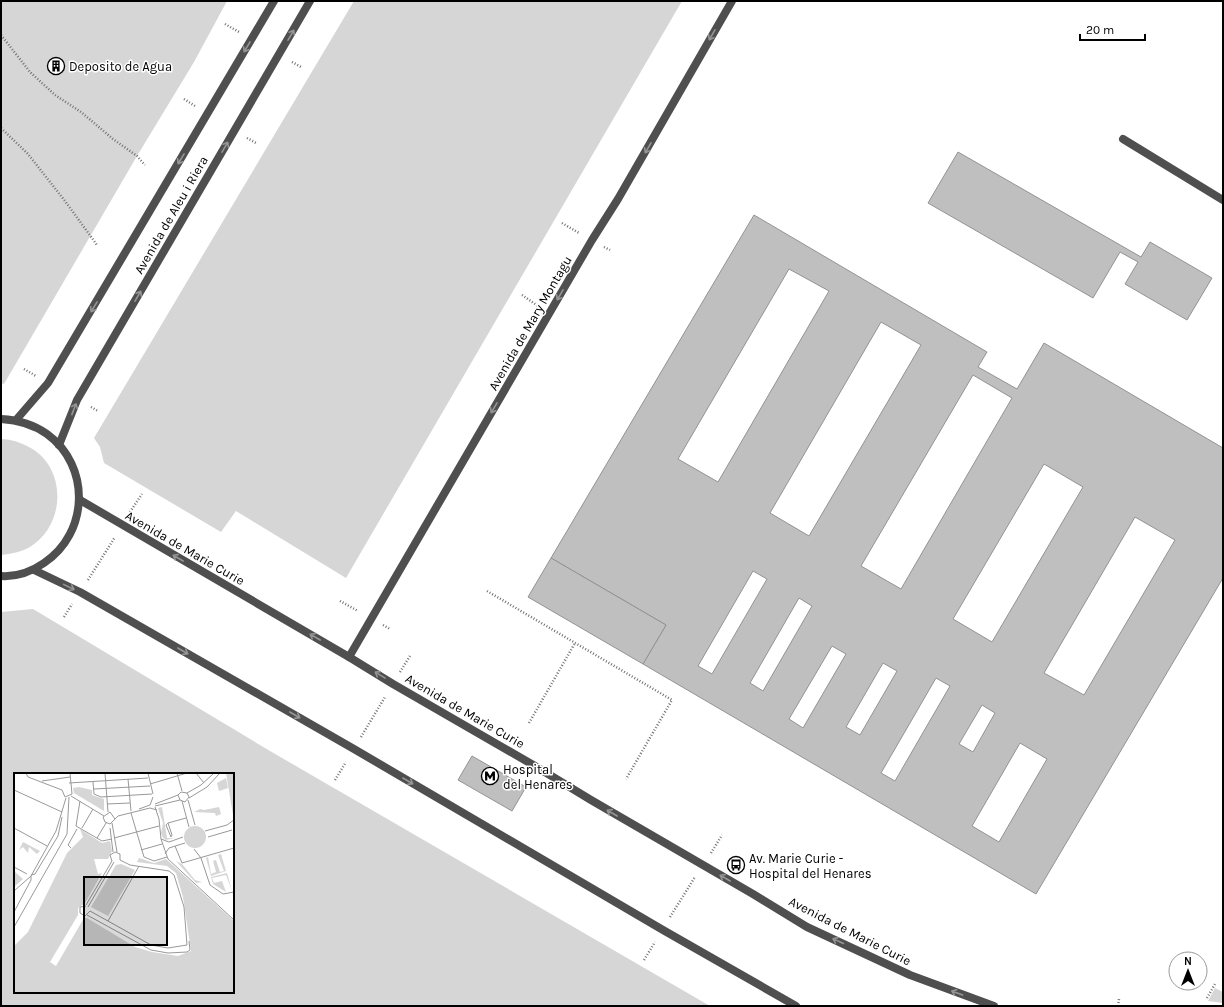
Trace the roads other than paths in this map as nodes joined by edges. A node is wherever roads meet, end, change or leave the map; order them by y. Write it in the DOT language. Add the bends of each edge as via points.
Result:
graph roads {
  1 [pos="274,1"];
  2 [pos="310,1"];
  3 [pos="732,1"];
  4 [pos="1123,140"];
  5 [pos="1223,200"];
  6 [pos="1,419"];
  7 [pos="16,420"];
  8 [pos="59,445"];
  9 [pos="80,500"];
  10 [pos="34,570"];
  11 [pos="1,576"];
  12 [pos="349,657"];
  13 [pos="796,1006"];
  14 [pos="994,1006"];
  1 -- 7 [label="street, Avenida de Aleu i Riera, one-way" via="48,383"];
  8 -- 2 [label="street, Avenida de Aleu i Riera, one-way" via="77,400"];
  3 -- 12 [label="street, Avenida de Mary Montagu, one-way"];
  4 -- 5 [label="street"];
  6 -- 7 [label="street"];
  7 -- 8 [label="street" via="37,428"];
  8 -- 9 [label="street" via="71,462 78,480"];
  9 -- 10 [label="street" via="76,522 67,541 52,558"];
  12 -- 9 [label="street, Avenida de Marie Curie, one-way"];
  10 -- 11 [label="street" via="10,577"];
  10 -- 13 [label="street, one-way" via="80,592"];
  14 -- 12 [label="street, Avenida de Marie Curie, one-way" via="910,975 807,927"];
}
